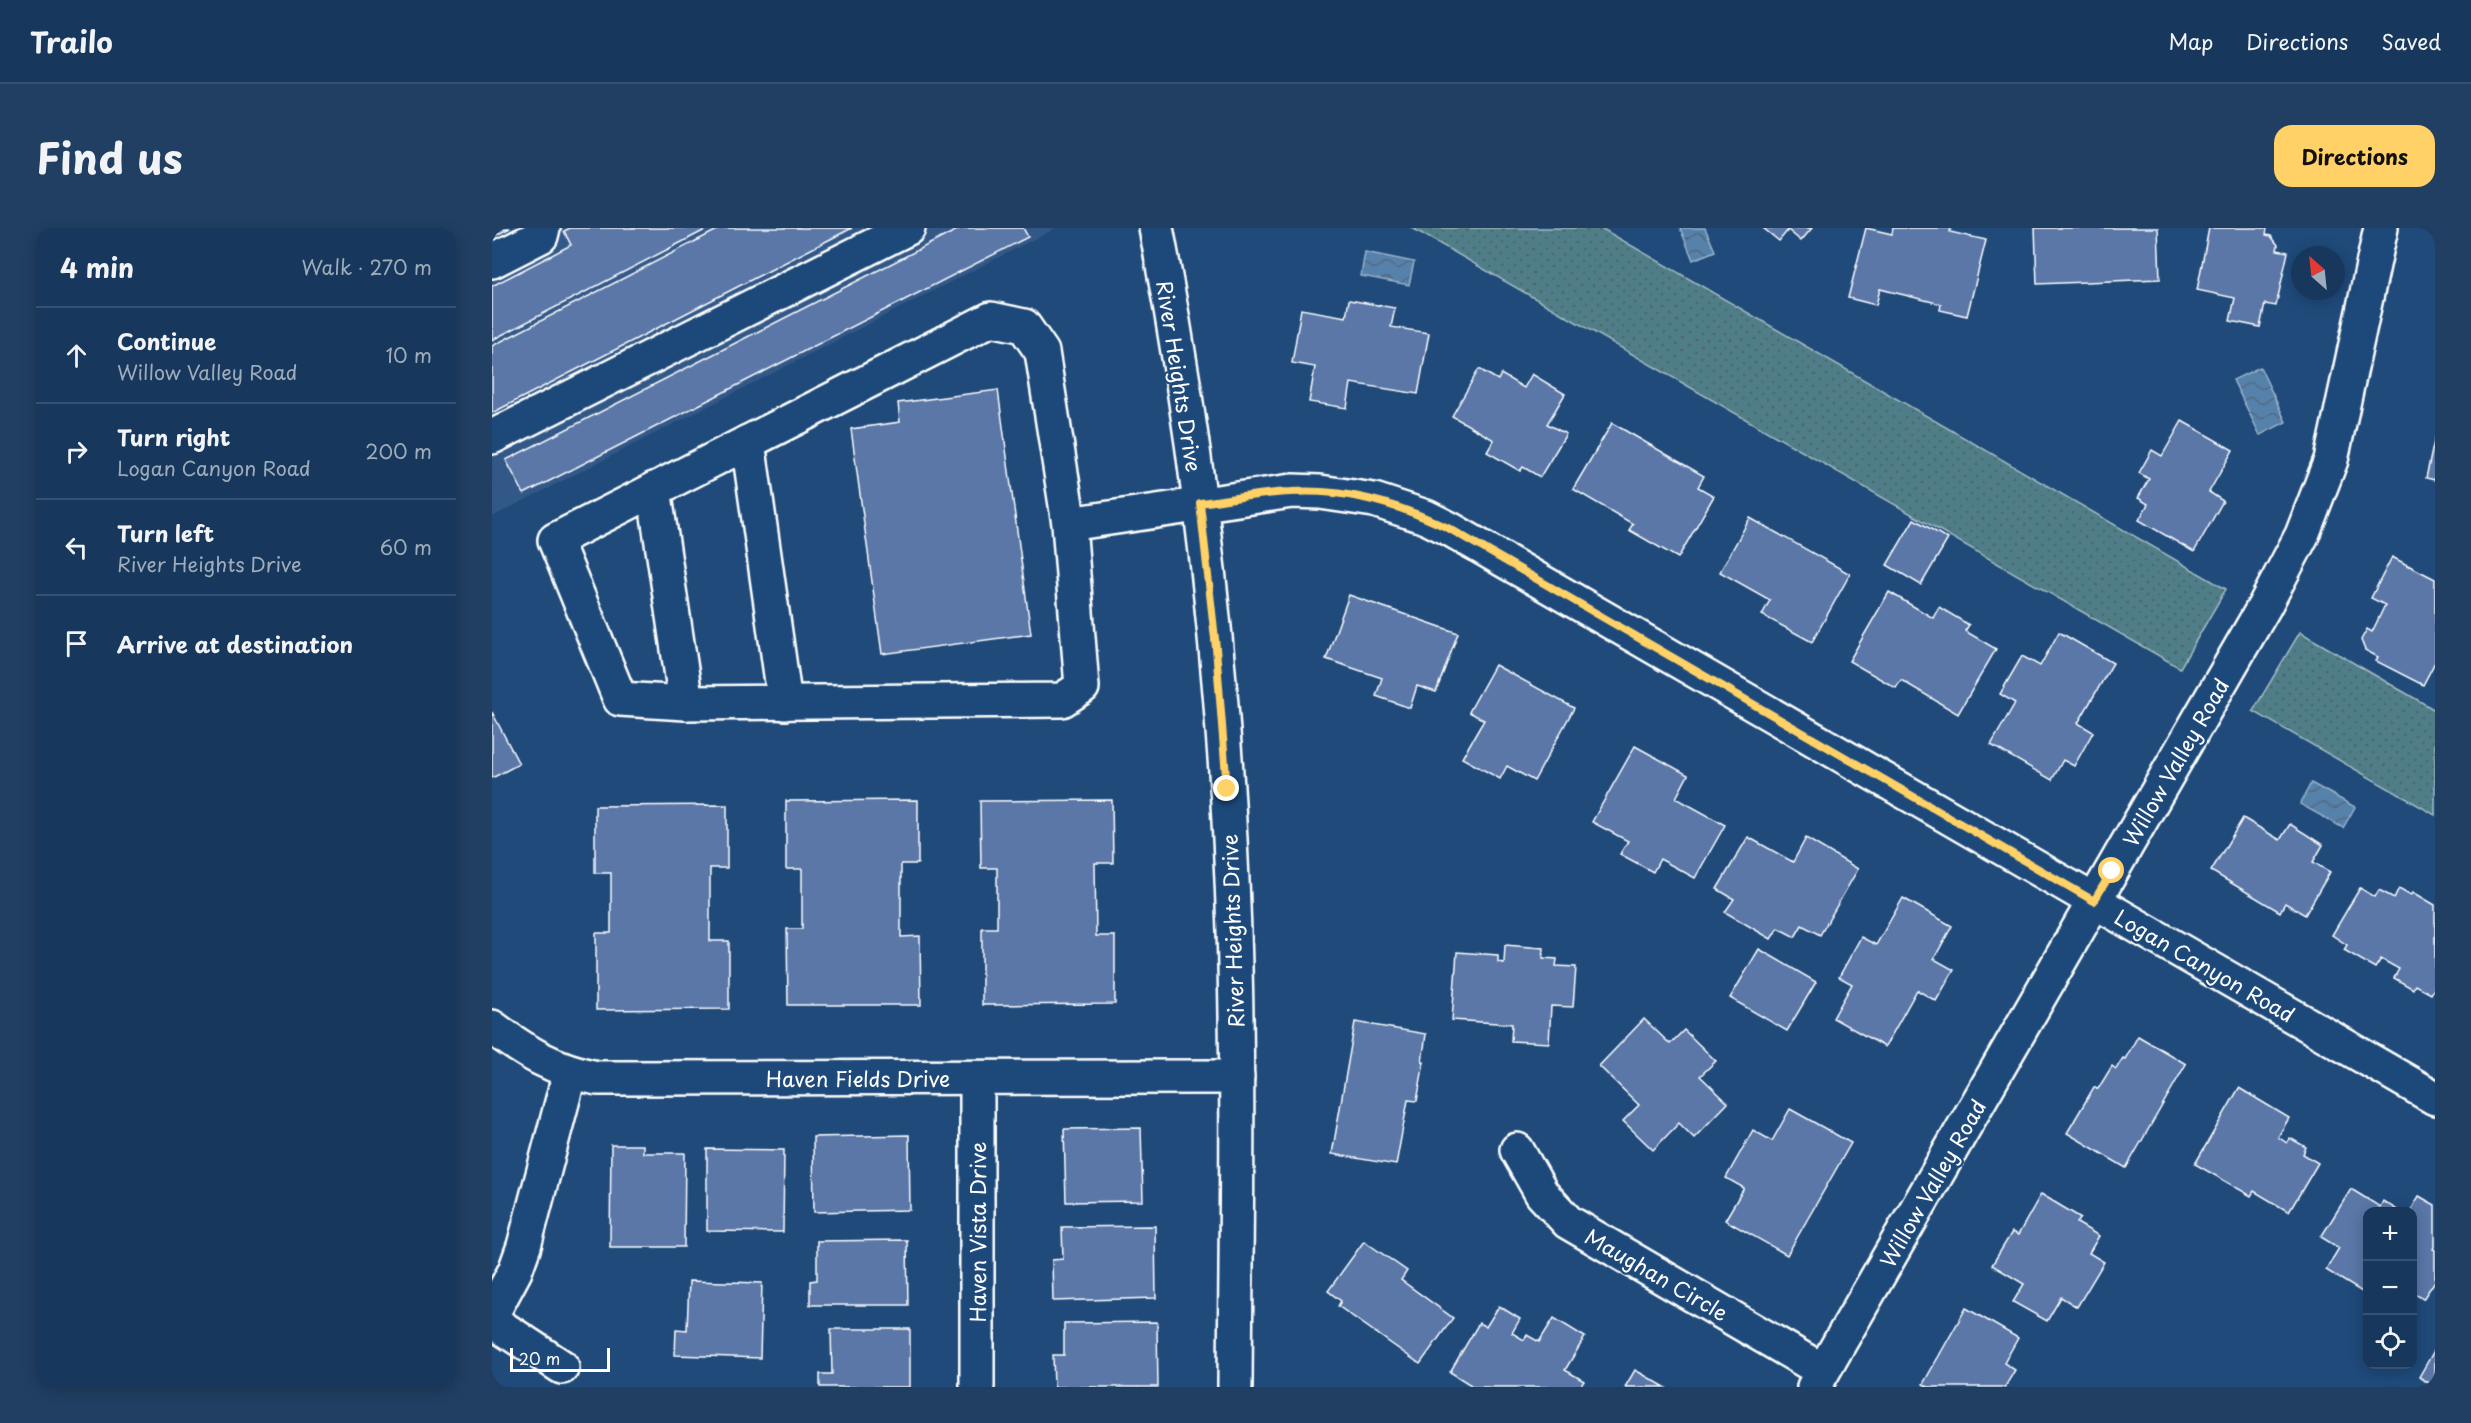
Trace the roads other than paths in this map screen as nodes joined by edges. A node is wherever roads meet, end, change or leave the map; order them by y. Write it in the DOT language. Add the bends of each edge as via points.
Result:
graph roads {
  1 [pos="543,228"];
  2 [pos="908,228"];
  3 [pos="1156,228"];
  4 [pos="2381,228"];
  5 [pos="492,261"];
  6 [pos="492,437"];
  7 [pos="748,442"];
  8 [pos="654,489"];
  9 [pos="1200,503"];
  10 [pos="1069,524"];
  11 [pos="785,702"];
  12 [pos="687,704"];
  13 [pos="2094,901"];
  14 [pos="492,1027"];
  15 [pos="570,1072"];
  16 [pos="1237,1077"];
  17 [pos="977,1078"];
  18 [pos="2435,1098"];
  19 [pos="1517,1150"];
  20 [pos="492,1314"];
  21 [pos="492,1321"];
  22 [pos="562,1367"];
  23 [pos="1819,1379"];
  24 [pos="977,1387"];
  25 [pos="1235,1387"];
  1 -- 5 [label="street" via="541,236"];
  2 -- 6 [label="street"];
  3 -- 9 [label="street, River Heights Drive"];
  4 -- 13 [label="street, Willow Valley Road" via="2331,459 2314,507 2264,607"];
  7 -- 8 [label="street"];
  7 -- 10 [label="street" via="991,319 1024,326 1042,352"];
  7 -- 11 [label="street"];
  8 -- 12 [label="street"];
  8 -- 12 [label="street" via="555,540 620,699"];
  9 -- 10 [label="street, Logan Canyon Road"];
  9 -- 13 [label="street, Logan Canyon Road" via="1281,492 1320,492 1374,500 1426,517"];
  9 -- 16 [label="street, River Heights Drive" via="1227,789"];
  10 -- 11 [label="street" via="1082,687 1062,700"];
  11 -- 12 [label="street"];
  13 -- 18 [label="street, Logan Canyon Road"];
  13 -- 23 [label="street, Willow Valley Road"];
  14 -- 15 [label="street, Haven Fields Drive" via="536,1057"];
  15 -- 17 [label="street, Haven Fields Drive" via="621,1079"];
  15 -- 20 [label="street" via="524,1246"];
  16 -- 17 [label="street, Haven Fields Drive"];
  16 -- 25 [label="street, River Heights Drive"];
  17 -- 24 [label="street, Haven Vista Drive"];
  19 -- 23 [label="street, Maughan Circle" via="1542,1194 1568,1222"];
  21 -- 22 [label="street"];
}
